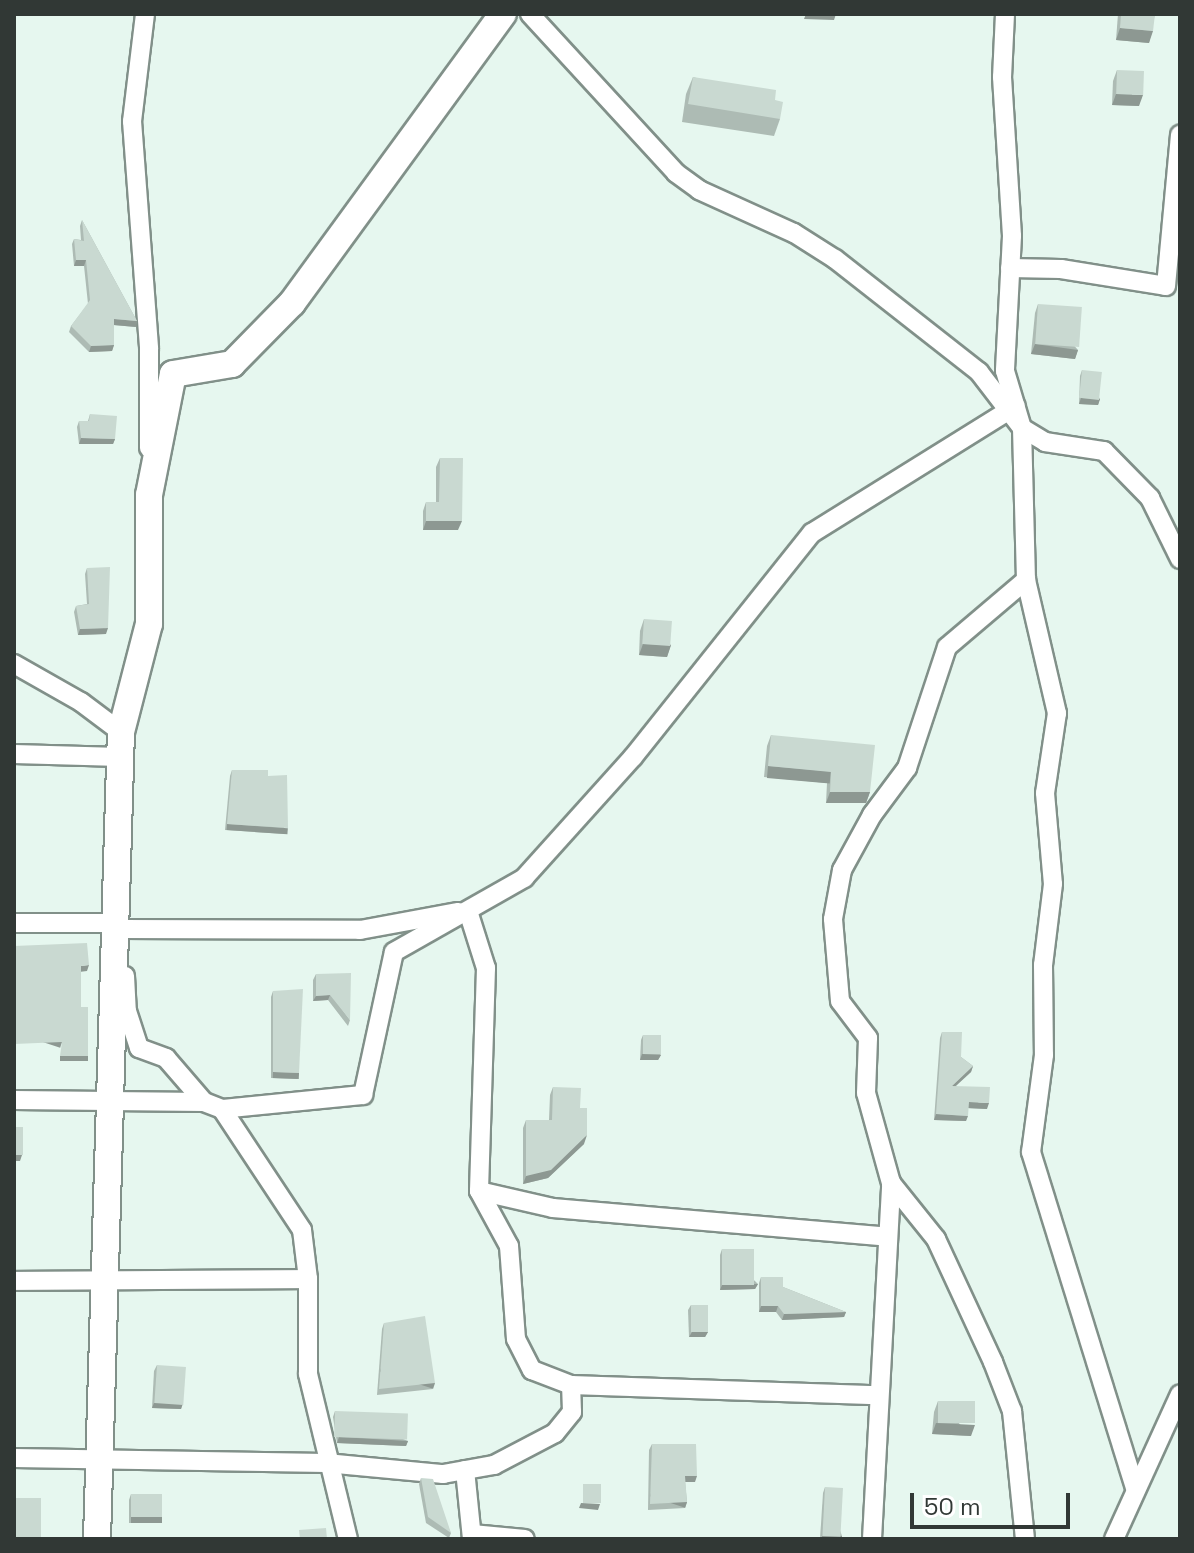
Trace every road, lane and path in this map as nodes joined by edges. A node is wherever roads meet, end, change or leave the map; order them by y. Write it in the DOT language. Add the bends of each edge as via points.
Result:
graph roads {
  1 [pos="145,14"];
  2 [pos="503,14"];
  3 [pos="530,14"];
  4 [pos="1005,14"];
  5 [pos="1180,135"];
  6 [pos="1010,268"];
  7 [pos="1016,415"];
  8 [pos="149,495"];
  9 [pos="1180,559"];
  10 [pos="1026,580"];
  11 [pos="14,664"];
  12 [pos="120,744"];
  13 [pos="14,754"];
  14 [pos="468,911"];
  15 [pos="14,923"];
  16 [pos="118,926"];
  17 [pos="14,1100"];
  18 [pos="111,1102"];
  19 [pos="213,1106"];
  20 [pos="891,1183"];
  21 [pos="479,1191"];
  22 [pos="888,1237"];
  23 [pos="308,1279"];
  24 [pos="14,1281"];
  25 [pos="107,1282"];
  26 [pos="571,1385"];
  27 [pos="1180,1394"];
  28 [pos="877,1395"];
  29 [pos="14,1458"];
  30 [pos="101,1460"];
  31 [pos="326,1463"];
  32 [pos="465,1470"];
  33 [pos="1135,1487"];
  34 [pos="472,1537"];
  35 [pos="97,1539"];
  36 [pos="348,1539"];
  37 [pos="525,1539"];
  38 [pos="872,1539"];
  39 [pos="1025,1539"];
  40 [pos="1114,1539"];
  1 -- 8 [label="street" via="132,121 149,349"];
  2 -- 8 [label="street" via="292,303 232,364 173,374"];
  3 -- 7 [label="street" via="676,173 699,190 794,233 835,259 979,372"];
  4 -- 6 [label="street"];
  5 -- 6 [label="street" via="1166,286 1061,269"];
  6 -- 7 [label="street" via="1005,371"];
  7 -- 9 [label="street" via="1045,442 1104,451 1150,498"];
  7 -- 10 [label="street"];
  7 -- 14 [label="street" via="812,533 633,757 534,867"];
  8 -- 12 [label="street" via="149,624"];
  10 -- 20 [label="street" via="947,647 907,768 872,815 842,870 833,919 840,1001 868,1038 866,1093"];
  10 -- 33 [label="street" via="1057,713 1045,793 1053,884 1043,965 1044,1055 1031,1152"];
  11 -- 12 [label="street"];
  12 -- 13 [label="street"];
  12 -- 16 [label="street"];
  14 -- 16 [label="street" via="360,930"];
  14 -- 19 [label="street" via="394,952 363,1095"];
  14 -- 21 [label="street" via="486,968"];
  15 -- 16 [label="street"];
  16 -- 18 [label="street"];
  16 -- 19 [label="street" via="127,1011 139,1048 166,1058"];
  17 -- 18 [label="street"];
  18 -- 19 [label="street"];
  18 -- 25 [label="street"];
  19 -- 23 [label="street" via="302,1230"];
  20 -- 22 [label="street"];
  20 -- 39 [label="street" via="936,1239 1012,1411"];
  21 -- 22 [label="street" via="553,1208"];
  21 -- 26 [label="street" via="509,1246 516,1339 532,1370"];
  22 -- 28 [label="street"];
  23 -- 25 [label="street"];
  23 -- 31 [label="street" via="308,1374"];
  24 -- 25 [label="street"];
  25 -- 30 [label="street"];
  26 -- 28 [label="street"];
  26 -- 32 [label="street" via="572,1412 555,1433 494,1465"];
  27 -- 33 [label="street"];
  28 -- 38 [label="street"];
  29 -- 30 [label="street"];
  30 -- 31 [label="street"];
  30 -- 35 [label="street"];
  31 -- 32 [label="street" via="419,1473"];
  31 -- 36 [label="street"];
  32 -- 34 [label="street"];
  33 -- 40 [label="street"];
  34 -- 37 [label="street"];
}
